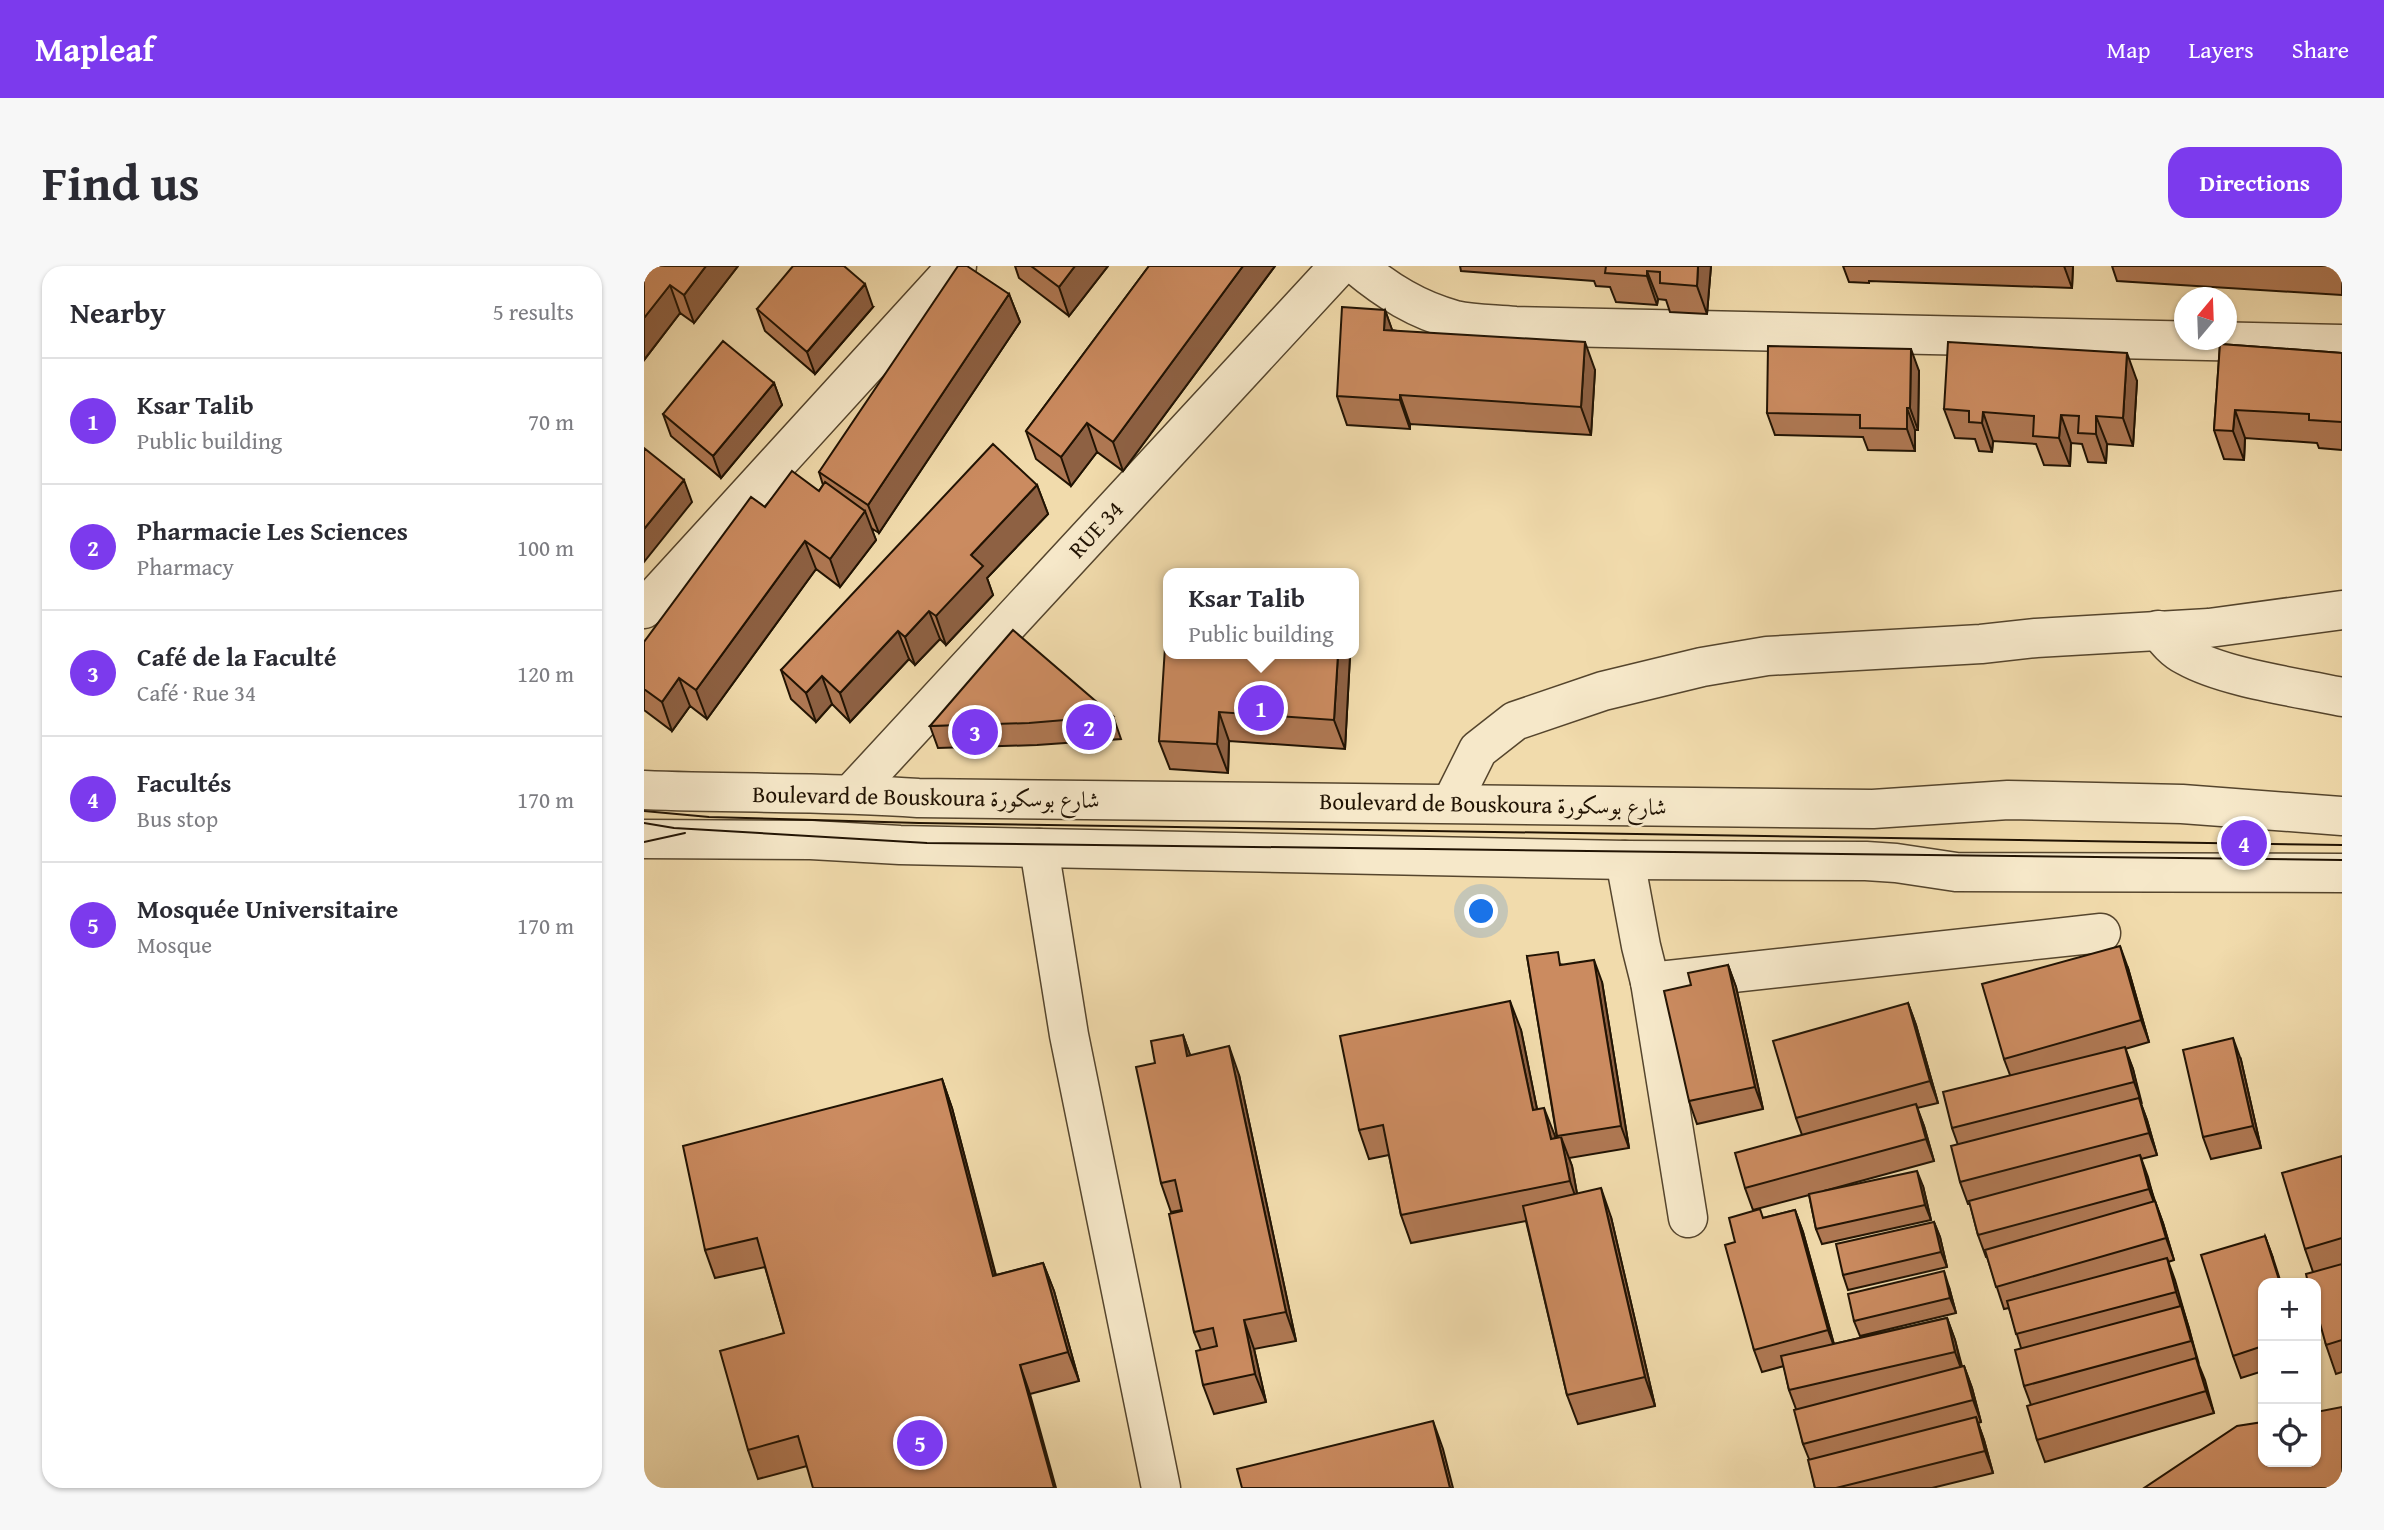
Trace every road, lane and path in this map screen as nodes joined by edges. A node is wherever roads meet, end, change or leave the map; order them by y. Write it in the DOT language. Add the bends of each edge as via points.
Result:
graph roads {
  1 [pos="957,266"];
  2 [pos="1339,266"];
  3 [pos="1357,266"];
  4 [pos="2342,344"];
  5 [pos="644,609"];
  6 [pos="2342,610"];
  7 [pos="2158,630"];
  8 [pos="2342,697"];
  9 [pos="644,790"];
  10 [pos="852,793"];
  11 [pos="1452,802"];
  12 [pos="2342,816"];
  13 [pos="644,839"];
  14 [pos="1039,848"];
  15 [pos="1625,860"];
  16 [pos="2342,873"];
  17 [pos="2101,933"];
  18 [pos="1650,982"];
  19 [pos="1688,1218"];
  20 [pos="1161,1488"];
  1 -- 5 [label="street"];
  2 -- 10 [label="street, RUE 34"];
  3 -- 4 [label="street" via="1413,305 1457,320 1515,326"];
  6 -- 7 [label="street"];
  7 -- 8 [label="street" via="2184,655 2220,670"];
  7 -- 11 [label="street" via="1767,656 1603,691 1516,722 1478,750"];
  9 -- 10 [label="street, Boulevard de Bouskoura شارع بوسكورة"];
  10 -- 11 [label="street, Boulevard de Bouskoura شارع بوسكورة" via="918,798"];
  11 -- 12 [label="street, Boulevard de Bouskoura شارع بوسكورة" via="1873,809 2035,801 2182,804"];
  13 -- 14 [label="street, Boulevard de Bouskoura شارع بوسكورة"];
  14 -- 15 [label="street, Boulevard de Bouskoura شارع بوسكورة"];
  14 -- 20 [label="street" via="1069,1035"];
  15 -- 16 [label="street, Boulevard de Bouskoura شارع بوسكورة" via="1866,861 1956,872"];
  15 -- 18 [label="street"];
  17 -- 18 [label="street"];
  18 -- 19 [label="street"];
}
